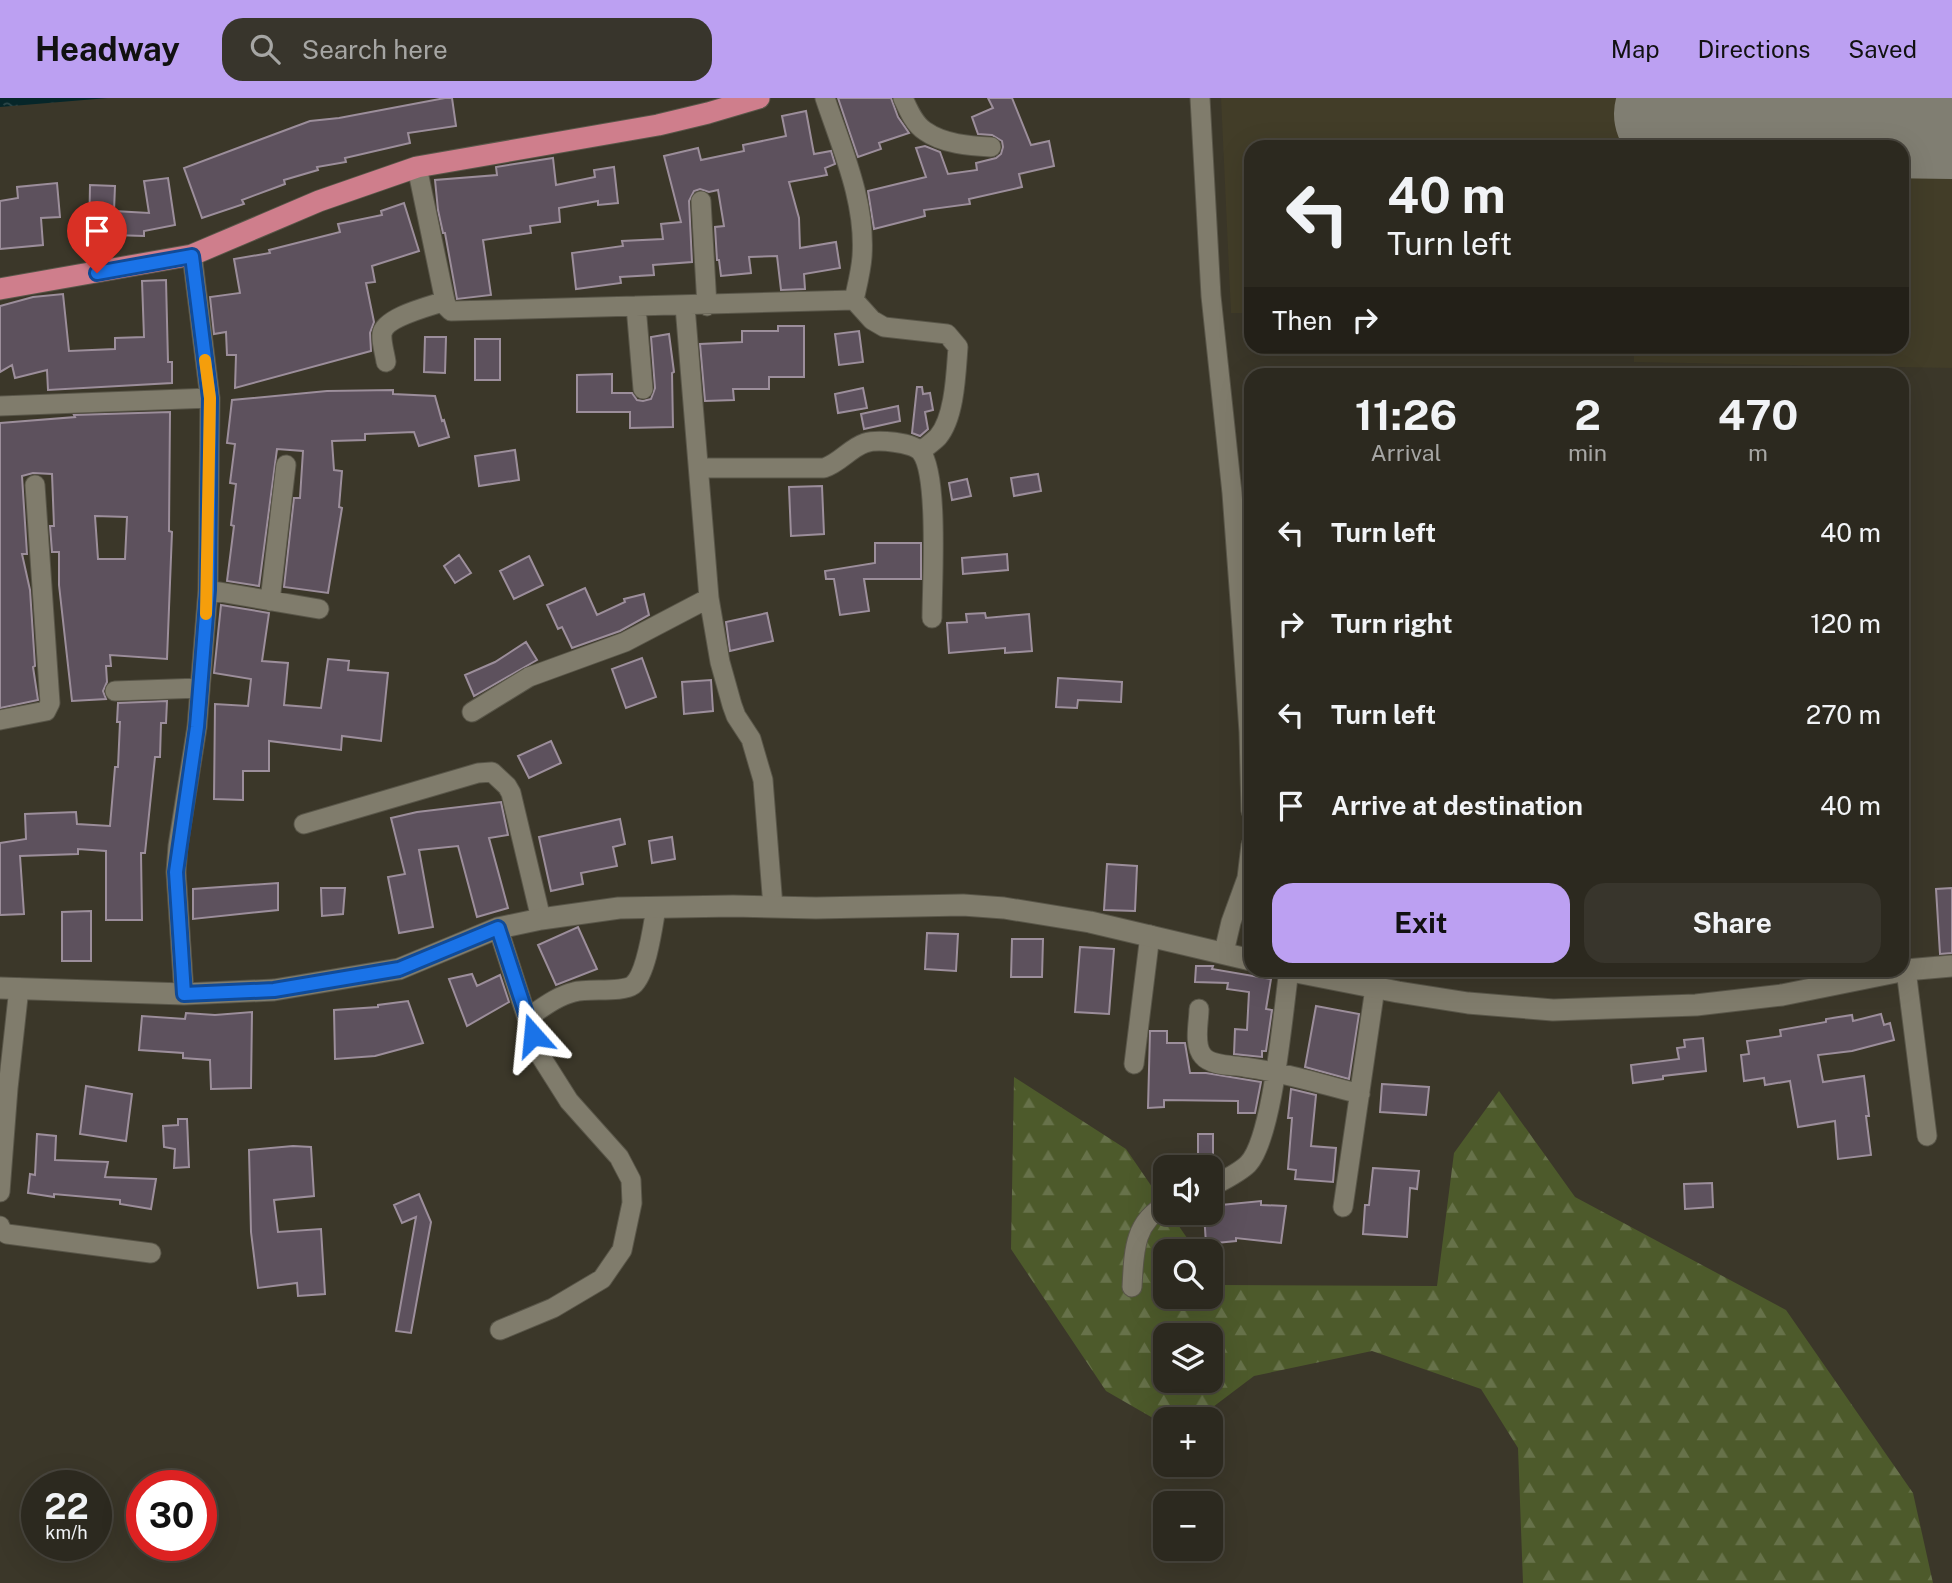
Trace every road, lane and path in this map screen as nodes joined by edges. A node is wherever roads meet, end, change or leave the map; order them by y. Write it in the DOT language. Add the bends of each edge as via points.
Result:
graph roads {
  1 [pos="759,98"];
  2 [pos="825,98"];
  3 [pos="903,98"];
  4 [pos="1200,98"];
  5 [pos="991,147"];
  6 [pos="417,167"];
  7 [pos="701,201"];
  8 [pos="192,256"];
  9 [pos="0,289"];
  10 [pos="854,300"];
  11 [pos="445,301"];
  12 [pos="636,306"];
  13 [pos="685,306"];
  14 [pos="707,306"];
  15 [pos="386,362"];
  16 [pos="643,389"];
  17 [pos="210,398"];
  18 [pos="0,406"];
  19 [pos="921,451"];
  20 [pos="286,465"];
  21 [pos="699,468"];
  22 [pos="34,485"];
  23 [pos="208,590"];
  24 [pos="709,598"];
  25 [pos="270,601"];
  26 [pos="319,608"];
  27 [pos="932,618"];
  28 [pos="1244,658"];
  29 [pos="200,688"];
  30 [pos="115,691"];
  31 [pos="472,712"];
  32 [pos="0,720"];
  33 [pos="304,824"];
  34 [pos="1244,886"];
  35 [pos="773,907"];
  36 [pos="656,908"];
  37 [pos="541,919"];
  38 [pos="498,928"];
  39 [pos="1150,936"];
  40 [pos="1224,952"];
  41 [pos="1244,958"];
  42 [pos="1952,966"];
  43 [pos="1909,970"];
  44 [pos="1287,977"];
  45 [pos="1322,977"];
  46 [pos="1871,977"];
  47 [pos="1907,977"];
  48 [pos="10,988"];
  49 [pos="1375,988"];
  50 [pos="184,994"];
  51 [pos="1199,1009"];
  52 [pos="527,1018"];
  53 [pos="1134,1064"];
  54 [pos="1275,1073"];
  55 [pos="1360,1094"];
  56 [pos="1927,1136"];
  57 [pos="1223,1179"];
  58 [pos="0,1192"];
  59 [pos="1343,1207"];
  60 [pos="1153,1214"];
  61 [pos="0,1226"];
  62 [pos="150,1253"];
  63 [pos="1132,1287"];
  64 [pos="500,1330"];
  1 -- 6 [label="highway" via="659,125"];
  2 -- 10 [label="street" via="860,213 862,256"];
  3 -- 5 [label="street" via="924,131 970,146"];
  4 -- 28 [label="street" via="1211,296"];
  6 -- 8 [label="highway" via="320,201"];
  6 -- 11 [label="street"];
  7 -- 14 [label="street"];
  8 -- 9 [label="highway"];
  8 -- 17 [label="street"];
  10 -- 14 [label="street"];
  10 -- 19 [label="street" via="878,325 947,334 958,347 956,384 948,413 939,435"];
  11 -- 12 [label="street" via="451,311"];
  11 -- 15 [label="street" via="399,317 385,327"];
  12 -- 13 [label="street"];
  12 -- 16 [label="street"];
  13 -- 14 [label="street"];
  13 -- 21 [label="street"];
  17 -- 18 [label="street"];
  17 -- 23 [label="street"];
  19 -- 21 [label="street" via="907,443 873,442 824,468"];
  19 -- 27 [label="street" via="928,468 932,508"];
  20 -- 25 [label="street"];
  21 -- 24 [label="street"];
  22 -- 32 [label="street" via="50,703 46,711"];
  23 -- 25 [label="street"];
  23 -- 29 [label="street"];
  24 -- 31 [label="street" via="625,642 529,677"];
  24 -- 35 [label="street" via="732,705 751,739 762,780"];
  25 -- 26 [label="street"];
  29 -- 30 [label="street"];
  29 -- 50 [label="street" via="176,872"];
  33 -- 37 [label="street" via="492,772 511,793"];
  34 -- 40 [label="street"];
  35 -- 36 [label="street"];
  35 -- 39 [label="street" via="990,906"];
  36 -- 37 [label="street" via="619,908"];
  36 -- 52 [label="street" via="645,958 633,985 570,992"];
  37 -- 38 [label="street"];
  38 -- 50 [label="street" via="399,969 274,990"];
  38 -- 52 [label="street"];
  39 -- 40 [label="street"];
  39 -- 53 [label="street"];
  40 -- 41 [label="street"];
  42 -- 43 [label="street"];
  44 -- 54 [label="street"];
  45 -- 49 [label="street"];
  46 -- 49 [label="street" via="1782,995 1696,1005 1553,1010"];
  47 -- 56 [label="street"];
  48 -- 50 [label="street"];
  48 -- 58 [label="street"];
  49 -- 55 [label="street"];
  51 -- 54 [label="street" via="1198,1042 1203,1057"];
  52 -- 64 [label="street" via="538,1052 569,1101 619,1157 631,1180 632,1203 622,1250 601,1279 553,1308"];
  54 -- 55 [label="street"];
  54 -- 57 [label="street" via="1258,1147 1247,1164"];
  55 -- 59 [label="street"];
  60 -- 63 [label="street" via="1138,1234"];
  61 -- 62 [label="street" via="7,1234"];
}
